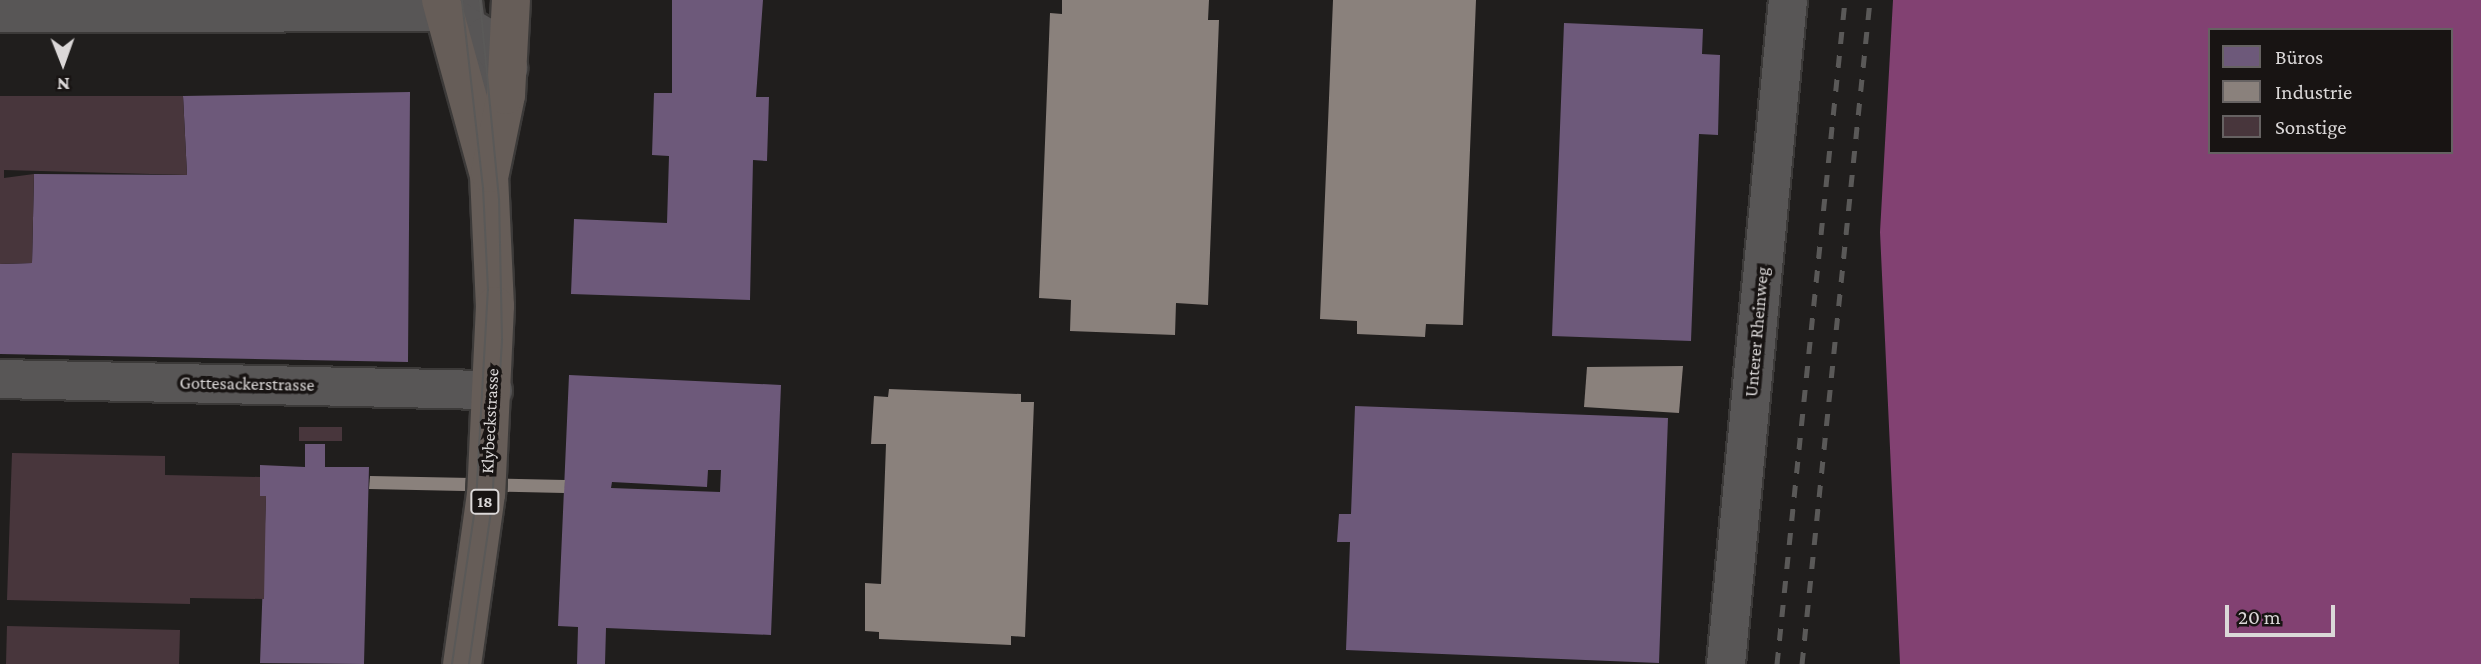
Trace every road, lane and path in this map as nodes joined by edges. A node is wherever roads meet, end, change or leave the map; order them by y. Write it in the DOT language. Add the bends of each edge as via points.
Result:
graph roads {
  1 [pos="511,0"];
  2 [pos="1788,0"];
  3 [pos="111,7"];
  4 [pos="457,10"];
  5 [pos="0,13"];
  6 [pos="508,68"];
  7 [pos="489,176"];
  8 [pos="0,379"];
  9 [pos="493,390"];
  10 [pos="461,664"];
  11 [pos="1726,664"];
  1 -- 6 [label="main road, Klybeckstrasse / 18"];
  2 -- 11 [label="street, Unterer Rheinweg"];
  3 -- 4 [label="street"];
  3 -- 5 [label="street"];
  4 -- 6 [label="street"];
  4 -- 7 [label="main road, Klybeckstrasse / 18"];
  6 -- 7 [label="main road, Klybeckstrasse / 18"];
  7 -- 9 [label="main road, Klybeckstrasse / 18"];
  8 -- 9 [label="street, Gottesackerstrasse"];
  9 -- 10 [label="main road, Klybeckstrasse / 18" via="486,494"];
}
